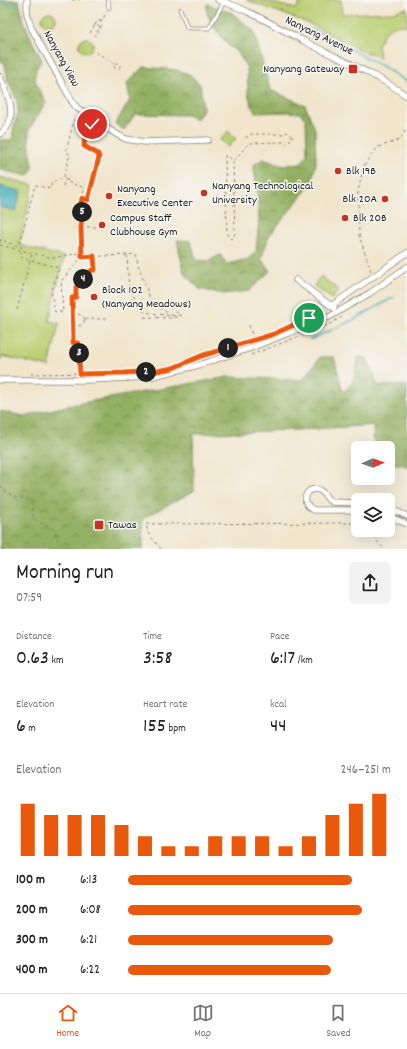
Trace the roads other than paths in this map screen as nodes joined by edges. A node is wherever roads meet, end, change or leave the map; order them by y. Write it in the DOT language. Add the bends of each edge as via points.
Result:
graph roads {
  1 [pos="27,0"];
  2 [pos="108,0"];
  3 [pos="221,1"];
  4 [pos="109,8"];
  5 [pos="180,9"];
  6 [pos="0,77"];
  7 [pos="398,89"];
  8 [pos="407,92"];
  9 [pos="407,97"];
  10 [pos="0,134"];
  11 [pos="208,140"];
  12 [pos="407,253"];
  13 [pos="407,267"];
  14 [pos="296,280"];
  15 [pos="331,306"];
  16 [pos="339,311"];
  17 [pos="0,380"];
  18 [pos="351,503"];
  19 [pos="351,510"];
  20 [pos="395,511"];
  21 [pos="407,516"];
  22 [pos="395,519"];
  23 [pos="407,524"];
  1 -- 11 [label="street, Nanyang View" via="27,14 32,29 77,108 116,134 136,141"];
  2 -- 4 [label="lane"];
  3 -- 5 [label="lane" via="208,28 187,27"];
  3 -- 7 [label="street, Nanyang Avenue" via="264,20"];
  6 -- 10 [label="street" via="11,109 7,127"];
  7 -- 8 [label="lane"];
  7 -- 9 [label="street, Nanyang Avenue"];
  12 -- 15 [label="street"];
  13 -- 16 [label="street"];
  14 -- 15 [label="street"];
  15 -- 16 [label="street"];
  16 -- 17 [label="street" via="248,349 149,378"];
  18 -- 19 [label="street" via="328,501 324,493 315,489 306,494 305,499 309,508 314,510"];
  20 -- 21 [label="street"];
  22 -- 23 [label="street"];
}
